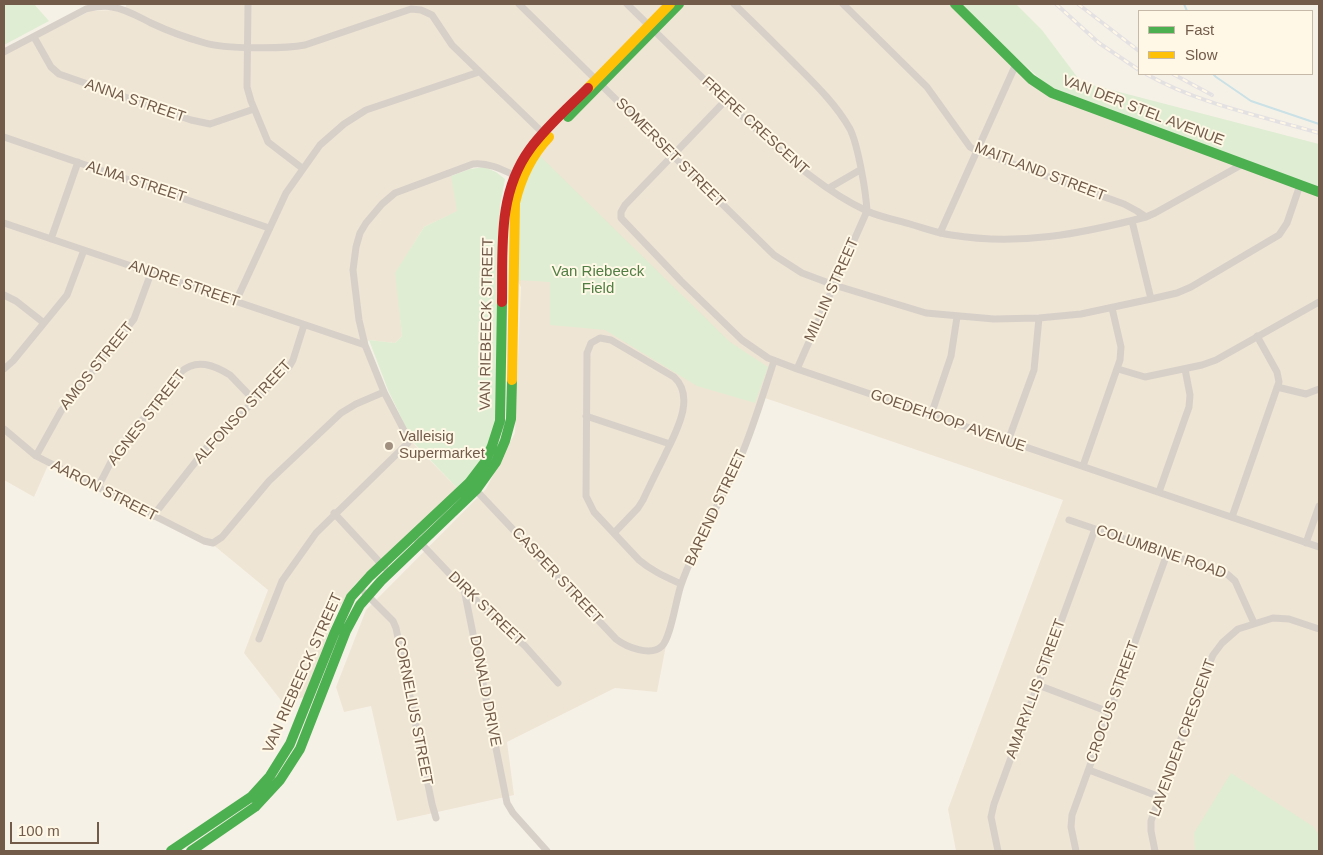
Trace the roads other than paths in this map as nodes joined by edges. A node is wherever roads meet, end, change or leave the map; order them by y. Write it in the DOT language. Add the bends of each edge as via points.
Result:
graph roads {
  1 [pos="248,4"];
  2 [pos="519,4"];
  3 [pos="627,4"];
  4 [pos="670,4"];
  5 [pos="680,4"];
  6 [pos="734,4"];
  7 [pos="843,4"];
  8 [pos="955,4"];
  9 [pos="104,5"];
  10 [pos="651,28"];
  11 [pos="34,37"];
  12 [pos="247,47"];
  13 [pos="4,52"];
  14 [pos="1016,64"];
  15 [pos="479,72"];
  16 [pos="598,82"];
  17 [pos="725,101"];
  18 [pos="254,109"];
  19 [pos="545,136"];
  20 [pos="4,137"];
  21 [pos="977,151"];
  22 [pos="673,156"];
  23 [pos="78,162"];
  24 [pos="1243,164"];
  25 [pos="302,168"];
  26 [pos="860,170"];
  27 [pos="518,177"];
  28 [pos="1300,185"];
  29 [pos="829,188"];
  30 [pos="1319,192"];
  31 [pos="867,211"];
  32 [pos="1146,217"];
  33 [pos="1132,221"];
  34 [pos="4,223"];
  35 [pos="269,228"];
  36 [pos="940,233"];
  37 [pos="51,239"];
  38 [pos="84,250"];
  39 [pos="151,273"];
  40 [pos="834,285"];
  41 [pos="4,295"];
  42 [pos="1151,299"];
  43 [pos="236,301"];
  44 [pos="1319,302"];
  45 [pos="1112,308"];
  46 [pos="957,317"];
  47 [pos="1039,318"];
  48 [pos="44,323"];
  49 [pos="304,325"];
  50 [pos="1257,336"];
  51 [pos="365,345"];
  52 [pos="774,361"];
  53 [pos="4,369"];
  54 [pos="797,369"];
  55 [pos="1118,369"];
  56 [pos="1185,369"];
  57 [pos="1277,387"];
  58 [pos="1319,388"];
  59 [pos="384,392"];
  60 [pos="254,400"];
  61 [pos="931,415"];
  62 [pos="586,416"];
  63 [pos="4,430"];
  64 [pos="1008,441"];
  65 [pos="670,444"];
  66 [pos="36,456"];
  67 [pos="1083,466"];
  68 [pos="98,487"];
  69 [pos="473,487"];
  70 [pos="1159,492"];
  71 [pos="1319,506"];
  72 [pos="334,513"];
  73 [pos="153,516"];
  74 [pos="1232,517"];
  75 [pos="1069,520"];
  76 [pos="1095,529"];
  77 [pos="614,533"];
  78 [pos="413,535"];
  79 [pos="421,543"];
  80 [pos="1306,543"];
  81 [pos="1319,547"];
  82 [pos="1167,554"];
  83 [pos="382,565"];
  84 [pos="389,573"];
  85 [pos="681,584"];
  86 [pos="359,588"];
  87 [pos="464,589"];
  88 [pos="367,596"];
  89 [pos="1254,623"];
  90 [pos="1319,629"];
  91 [pos="259,640"];
  92 [pos="654,650"];
  93 [pos="558,683"];
  94 [pos="1038,685"];
  95 [pos="1109,712"];
  96 [pos="1089,770"];
  97 [pos="260,787"];
  98 [pos="268,794"];
  99 [pos="1160,797"];
  100 [pos="436,818"];
  101 [pos="171,851"];
  102 [pos="191,851"];
  103 [pos="548,851"];
  104 [pos="998,851"];
  105 [pos="1076,851"];
  106 [pos="1154,851"];
  1 -- 12 [label="street"];
  2 -- 16 [label="street, SOMERSET STREET"];
  3 -- 10 [label="street, FRERE CRESCENT"];
  4 -- 10 [label="street, VAN RIEBEECK STREET"];
  5 -- 10 [label="street, VAN RIEBEECK STREET"];
  6 -- 26 [label="street" via="818,86 835,108 852,136"];
  7 -- 21 [label="street, MAITLAND STREET" via="927,87 967,144"];
  8 -- 14 [label="street, VAN DER STEL AVENUE"];
  9 -- 11 [label="street" via="86,9"];
  9 -- 12 [label="street" via="122,9 205,43"];
  10 -- 16 [label="street, VAN RIEBEECK STREET"];
  10 -- 17 [label="street, FRERE CRESCENT"];
  11 -- 13 [label="street"];
  11 -- 18 [label="street, ANNA STREET" via="51,67 59,74 190,120 210,124"];
  12 -- 15 [label="street" via="304,45 417,9 432,15 452,45"];
  12 -- 18 [label="street" via="248,87"];
  14 -- 21 [label="street"];
  14 -- 24 [label="street, VAN DER STEL AVENUE" via="1031,79 1058,96"];
  15 -- 19 [label="street"];
  15 -- 25 [label="street" via="358,114 320,145"];
  16 -- 19 [label="street, VAN RIEBEECK STREET"];
  16 -- 22 [label="street, SOMERSET STREET"];
  17 -- 22 [label="street"];
  17 -- 29 [label="street, FRERE CRESCENT" via="788,159"];
  18 -- 25 [label="street" via="268,142"];
  19 -- 27 [label="street, VAN RIEBEECK STREET"];
  20 -- 23 [label="street, ALMA STREET"];
  21 -- 32 [label="street, MAITLAND STREET" via="1124,204"];
  21 -- 36 [label="street"];
  22 -- 40 [label="street, SOMERSET STREET" via="774,255 802,273"];
  22 -- 52 [label="street, GOEDEHOOP AVENUE" via="625,205 621,220 742,340"];
  23 -- 35 [label="street, ALMA STREET"];
  23 -- 37 [label="street"];
  24 -- 28 [label="street, VAN DER STEL AVENUE"];
  24 -- 32 [label="street, FRERE CRESCENT"];
  25 -- 35 [label="street"];
  26 -- 29 [label="street"];
  26 -- 31 [label="street"];
  27 -- 51 [label="street" via="489,166 473,164 395,192 373,214 360,233 353,265"];
  27 -- 69 [label="street, VAN RIEBEECK STREET" via="507,194 504,218 500,420 490,452"];
  28 -- 30 [label="street, VAN DER STEL AVENUE"];
  28 -- 42 [label="street, SOMERSET STREET" via="1280,235 1191,287"];
  29 -- 31 [label="street, FRERE CRESCENT"];
  31 -- 36 [label="street, FRERE CRESCENT"];
  31 -- 40 [label="street, MILLIN STREET"];
  32 -- 33 [label="street, FRERE CRESCENT"];
  33 -- 36 [label="street, FRERE CRESCENT" via="1042,238 979,238"];
  33 -- 42 [label="street"];
  34 -- 37 [label="street, ANDRE STREET"];
  35 -- 43 [label="street"];
  37 -- 38 [label="street, ANDRE STREET"];
  38 -- 39 [label="street, ANDRE STREET"];
  38 -- 48 [label="street" via="67,295"];
  39 -- 43 [label="street, ANDRE STREET"];
  39 -- 66 [label="street, AMOS STREET" via="134,319 61,411"];
  40 -- 46 [label="street, SOMERSET STREET" via="926,313"];
  40 -- 54 [label="street, MILLIN STREET"];
  41 -- 48 [label="street"];
  42 -- 45 [label="street, SOMERSET STREET"];
  43 -- 49 [label="street, ANDRE STREET"];
  44 -- 50 [label="street"];
  45 -- 47 [label="street, SOMERSET STREET"];
  45 -- 55 [label="street" via="1121,348"];
  46 -- 47 [label="street, SOMERSET STREET"];
  46 -- 61 [label="street" via="951,356"];
  47 -- 64 [label="street" via="1034,370"];
  48 -- 53 [label="street"];
  49 -- 51 [label="street, ANDRE STREET"];
  49 -- 60 [label="street, ALFONSO STREET" via="289,367"];
  50 -- 56 [label="street" via="1210,363"];
  50 -- 57 [label="street" via="1278,372"];
  51 -- 59 [label="street"];
  52 -- 54 [label="street, GOEDEHOOP AVENUE"];
  52 -- 85 [label="street, BAREND STREET" via="739,461"];
  54 -- 61 [label="street, GOEDEHOOP AVENUE"];
  55 -- 56 [label="street" via="1146,377"];
  55 -- 67 [label="street"];
  56 -- 70 [label="street" via="1189,407"];
  57 -- 58 [label="street" via="1306,394"];
  57 -- 74 [label="street"];
  59 -- 72 [label="street" via="408,438 408,444"];
  59 -- 73 [label="street, AARON STREET" via="341,413 269,482 218,542 211,543"];
  60 -- 68 [label="street, AGNES STREET" via="221,370 202,364 189,366 120,448"];
  60 -- 73 [label="street, ALFONSO STREET" via="208,446"];
  61 -- 64 [label="street, GOEDEHOOP AVENUE"];
  62 -- 65 [label="street"];
  62 -- 65 [label="street" via="587,348 598,338 605,338 674,377 681,386 681,418"];
  62 -- 77 [label="street" via="586,496 592,510"];
  63 -- 66 [label="street, AARON STREET"];
  64 -- 67 [label="street, GOEDEHOOP AVENUE"];
  65 -- 77 [label="street" via="640,504"];
  66 -- 68 [label="street, AARON STREET"];
  67 -- 70 [label="street, GOEDEHOOP AVENUE"];
  68 -- 73 [label="street, AARON STREET"];
  69 -- 78 [label="street, VAN RIEBEECK STREET"];
  69 -- 79 [label="street, VAN RIEBEECK STREET"];
  69 -- 92 [label="street, CASPER STREET" via="616,639 630,647"];
  70 -- 74 [label="street, GOEDEHOOP AVENUE"];
  71 -- 80 [label="street"];
  72 -- 83 [label="street"];
  72 -- 91 [label="street" via="282,581"];
  74 -- 80 [label="street, GOEDEHOOP AVENUE"];
  75 -- 76 [label="street, COLUMBINE ROAD"];
  76 -- 82 [label="street, COLUMBINE ROAD"];
  76 -- 94 [label="street, AMARYLLIS STREET"];
  77 -- 85 [label="street" via="648,567"];
  78 -- 79 [label="street, DIRK STREET"];
  78 -- 83 [label="street, VAN RIEBEECK STREET"];
  79 -- 84 [label="street, VAN RIEBEECK STREET"];
  79 -- 87 [label="street, DIRK STREET"];
  80 -- 81 [label="street, GOEDEHOOP AVENUE"];
  82 -- 89 [label="street, COLUMBINE ROAD" via="1231,576"];
  82 -- 95 [label="street, CROCUS STREET"];
  83 -- 84 [label="street"];
  83 -- 86 [label="street, VAN RIEBEECK STREET"];
  84 -- 88 [label="street, VAN RIEBEECK STREET"];
  85 -- 92 [label="street, BAREND STREET" via="666,639 660,648"];
  86 -- 88 [label="street, CORNELIUS STREET"];
  86 -- 97 [label="street, VAN RIEBEECK STREET" via="343,613 290,744"];
  87 -- 93 [label="street, DIRK STREET" via="525,646"];
  87 -- 103 [label="street, DONALD DRIVE" via="507,803"];
  88 -- 98 [label="street, VAN RIEBEECK STREET" via="350,622 300,749"];
  88 -- 100 [label="street, CORNELIUS STREET" via="396,628"];
  89 -- 90 [label="street, LAVENDER CRESCENT" via="1280,618"];
  89 -- 99 [label="street, LAVENDER CRESCENT" via="1231,634 1213,655"];
  94 -- 95 [label="street"];
  94 -- 104 [label="street, AMARYLLIS STREET" via="994,804 991,817"];
  95 -- 96 [label="street, CROCUS STREET"];
  96 -- 99 [label="street"];
  96 -- 105 [label="street, CROCUS STREET" via="1071,821"];
  97 -- 98 [label="street"];
  97 -- 101 [label="street, VAN RIEBEECK STREET" via="233,810"];
  98 -- 102 [label="street, VAN RIEBEECK STREET" via="246,815"];
  99 -- 106 [label="street, LAVENDER CRESCENT" via="1151,821"];
}
